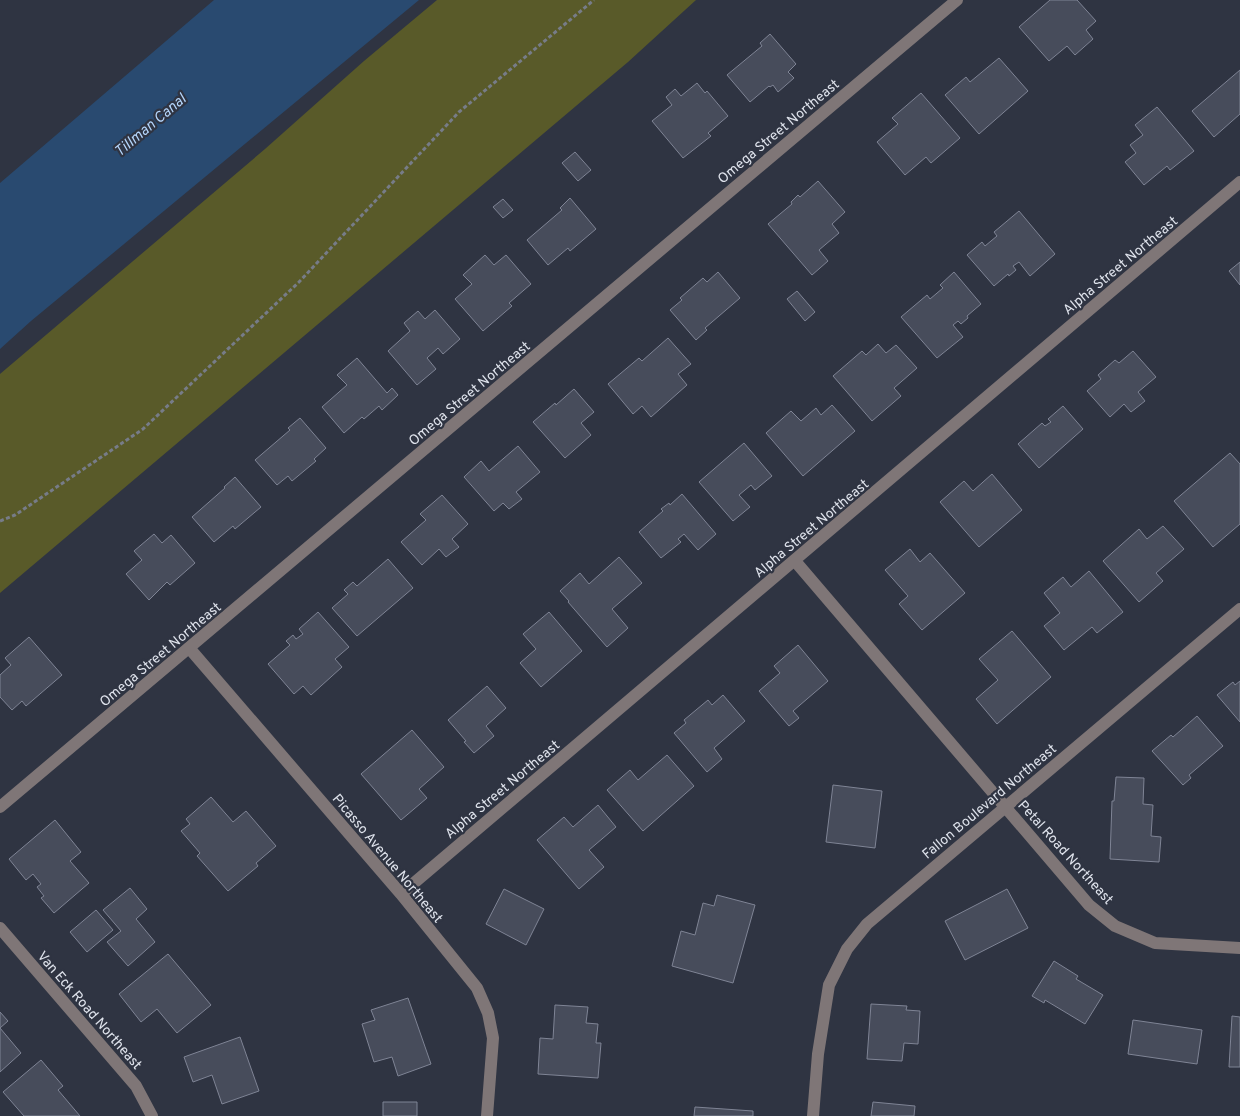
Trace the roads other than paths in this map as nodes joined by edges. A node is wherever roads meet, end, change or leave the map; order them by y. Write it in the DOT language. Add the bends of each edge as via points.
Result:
graph roads {
  1 [pos="956,0"];
  2 [pos="1240,182"];
  3 [pos="796,561"];
  4 [pos="1240,609"];
  5 [pos="190,648"];
  6 [pos="0,807"];
  7 [pos="1005,807"];
  8 [pos="401,894"];
  9 [pos="0,928"];
  10 [pos="1240,948"];
  11 [pos="152,1116"];
  12 [pos="487,1116"];
  13 [pos="813,1116"];
  1 -- 5 [label="street, Omega Street Northeast"];
  2 -- 3 [label="street, Alpha Street Northeast"];
  3 -- 7 [label="street, Petal Road Northeast"];
  3 -- 8 [label="street, Alpha Street Northeast"];
  4 -- 7 [label="street, Fallon Boulevard Northeast"];
  5 -- 6 [label="street, Omega Street Northeast"];
  5 -- 8 [label="street, Picasso Avenue Northeast"];
  7 -- 10 [label="street, Petal Road Northeast" via="1089,905 1115,926 1156,942"];
  7 -- 13 [label="street, Fallon Boulevard Northeast" via="867,924 847,949 829,985 818,1054"];
  8 -- 12 [label="street, Picasso Avenue Northeast" via="477,988 488,1013 493,1038"];
  9 -- 11 [label="street, Van Eck Road Northeast" via="136,1086"];
}
